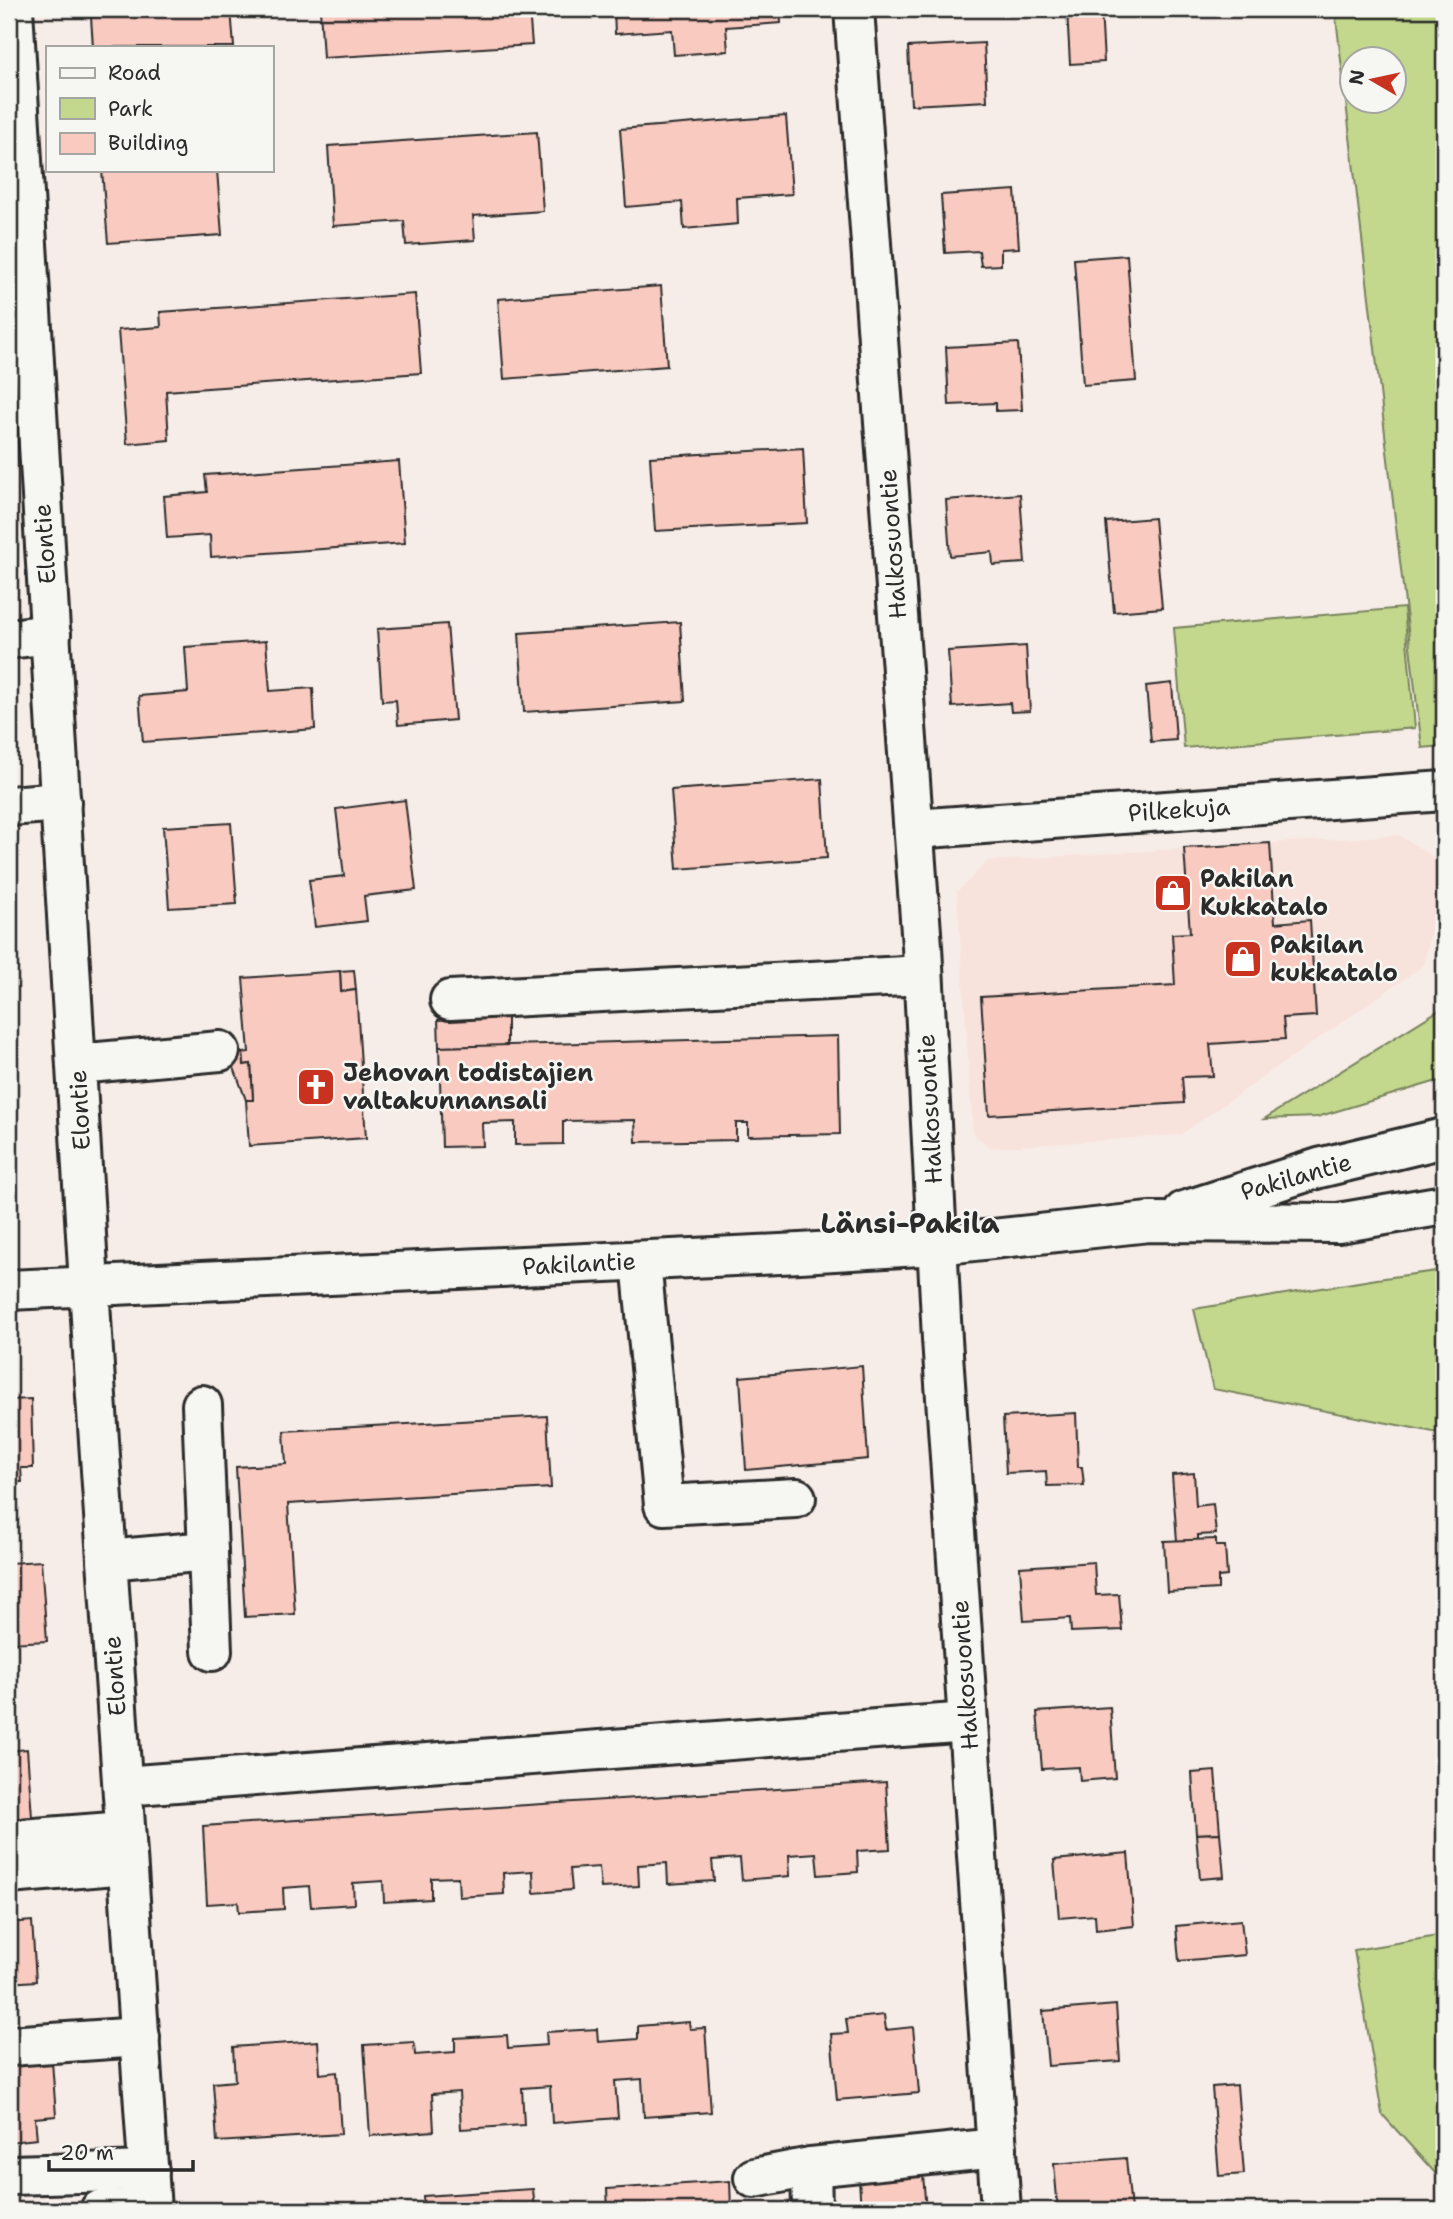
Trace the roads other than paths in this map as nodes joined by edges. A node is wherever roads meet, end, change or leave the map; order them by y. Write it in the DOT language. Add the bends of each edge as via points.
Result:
graph roads {
  1 [pos="13,9"];
  2 [pos="854,9"];
  3 [pos="15,133"];
  4 [pos="21,339"];
  5 [pos="51,634"];
  6 [pos="9,639"];
  7 [pos="1444,791"];
  8 [pos="61,802"];
  9 [pos="9,806"];
  10 [pos="914,829"];
  11 [pos="923,975"];
  12 [pos="450,1000"];
  13 [pos="220,1051"];
  14 [pos="77,1064"];
  15 [pos="1444,1138"];
  16 [pos="1444,1205"];
  17 [pos="1149,1222"];
  18 [pos="937,1245"];
  19 [pos="641,1261"];
  20 [pos="90,1286"];
  21 [pos="9,1290"];
  22 [pos="202,1405"];
  23 [pos="796,1498"];
  24 [pos="208,1551"];
  25 [pos="107,1560"];
  26 [pos="212,1651"];
  27 [pos="968,1722"];
  28 [pos="123,1786"];
  29 [pos="9,1840"];
  30 [pos="126,1848"];
  31 [pos="9,1874"];
  32 [pos="140,2038"];
  33 [pos="9,2046"];
  34 [pos="997,2148"];
  35 [pos="811,2167"];
  36 [pos="11,2175"];
  37 [pos="754,2178"];
  38 [pos="150,2196"];
  39 [pos="100,2210"];
  40 [pos="812,2210"];
  41 [pos="1002,2210"];
  1 -- 3 [label="street, Elontie"];
  2 -- 10 [label="street, Halkosuontie"];
  3 -- 4 [label="street, Elontie"];
  4 -- 5 [label="street, Elontie"];
  5 -- 6 [label="street"];
  5 -- 8 [label="street, Elontie"];
  7 -- 10 [label="street, Pilkekuja"];
  8 -- 9 [label="street"];
  8 -- 14 [label="street, Elontie"];
  10 -- 11 [label="street, Halkosuontie"];
  11 -- 12 [label="street"];
  11 -- 18 [label="street, Halkosuontie"];
  13 -- 14 [label="street"];
  14 -- 20 [label="street, Elontie"];
  15 -- 17 [label="street, Pakilantie" via="1319,1168"];
  16 -- 17 [label="street, Pakilantie" via="1338,1223"];
  17 -- 18 [label="street, Pakilantie"];
  18 -- 19 [label="street, Pakilantie"];
  18 -- 27 [label="street, Halkosuontie"];
  19 -- 20 [label="street, Pakilantie"];
  19 -- 23 [label="street" via="664,1504"];
  20 -- 21 [label="street, Pakilantie"];
  20 -- 25 [label="street, Elontie"];
  22 -- 24 [label="street"];
  24 -- 25 [label="street"];
  24 -- 26 [label="street"];
  25 -- 28 [label="street, Elontie"];
  27 -- 28 [label="street"];
  27 -- 34 [label="street, Halkosuontie"];
  28 -- 30 [label="street, Elontie"];
  29 -- 30 [label="street"];
  30 -- 31 [label="street"];
  30 -- 32 [label="street, Elontie"];
  32 -- 33 [label="street"];
  32 -- 38 [label="street, Elontie"];
  34 -- 35 [label="street"];
  34 -- 41 [label="street, Halkosuontie"];
  35 -- 37 [label="street"];
  35 -- 40 [label="street"];
  36 -- 38 [label="street"];
  38 -- 39 [label="street"];
}
